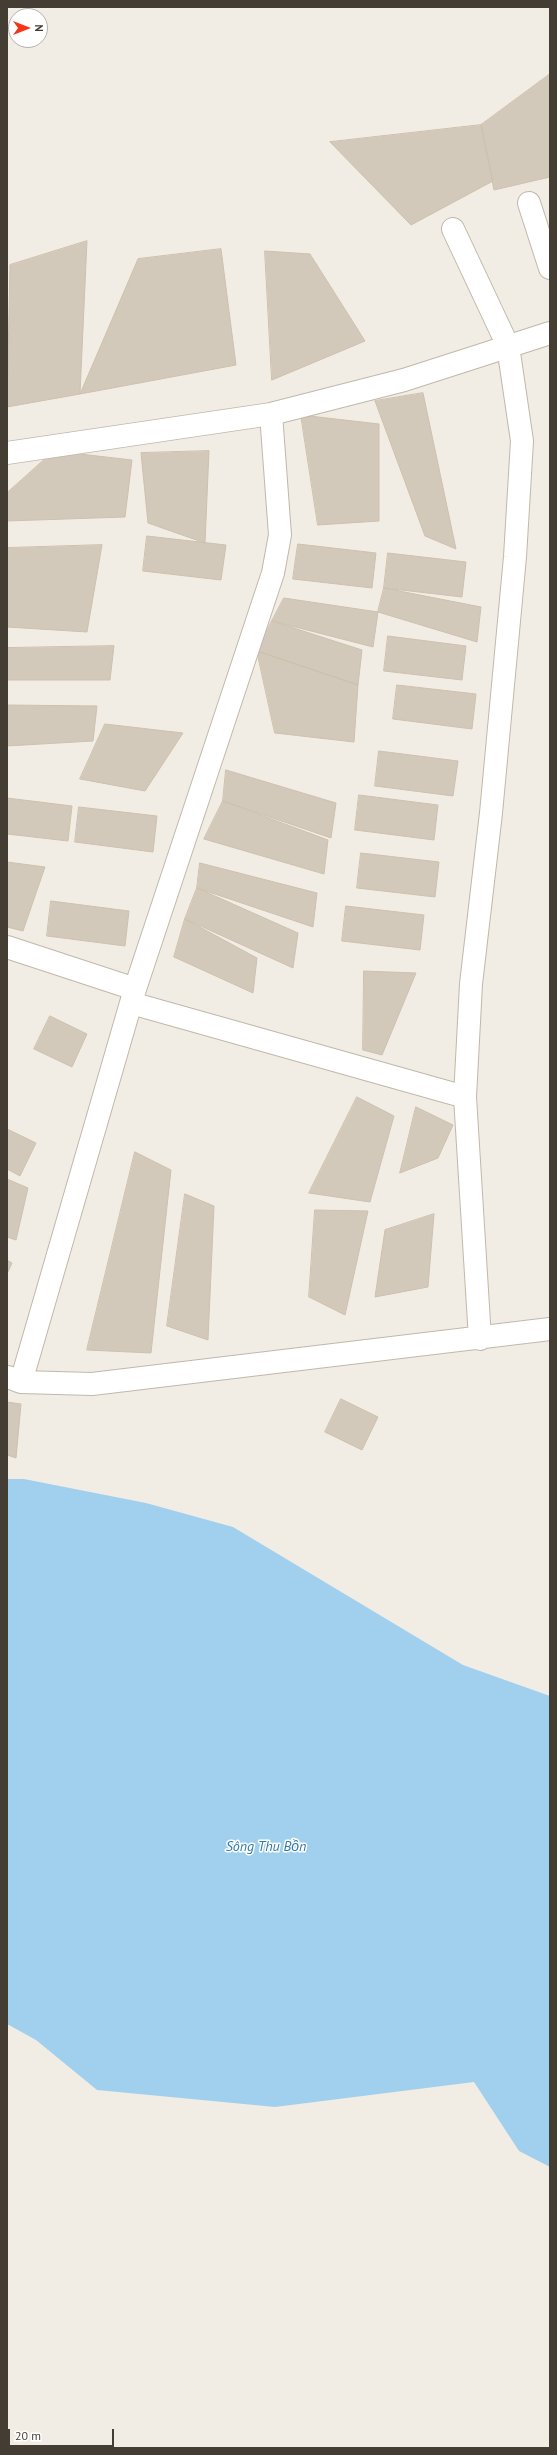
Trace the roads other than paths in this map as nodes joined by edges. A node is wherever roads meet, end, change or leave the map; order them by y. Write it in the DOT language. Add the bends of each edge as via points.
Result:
graph roads {
  1 [pos="529,203"];
  2 [pos="453,229"];
  3 [pos="550,268"];
  4 [pos="550,333"];
  5 [pos="508,346"];
  6 [pos="271,414"];
  7 [pos="7,453"];
  8 [pos="7,947"];
  9 [pos="133,996"];
  10 [pos="465,1097"];
  11 [pos="550,1329"];
  12 [pos="480,1339"];
  13 [pos="14,1379"];
  1 -- 3 [label="street"];
  2 -- 5 [label="street"];
  4 -- 5 [label="street"];
  5 -- 6 [label="street" via="404,380"];
  5 -- 10 [label="street" via="521,448 515,557 491,812 471,984"];
  6 -- 7 [label="street"];
  6 -- 9 [label="street" via="280,535 273,574"];
  8 -- 9 [label="street"];
  9 -- 10 [label="street"];
  9 -- 13 [label="street"];
  10 -- 12 [label="street"];
  11 -- 12 [label="street"];
  12 -- 13 [label="street" via="92,1384"];
}
